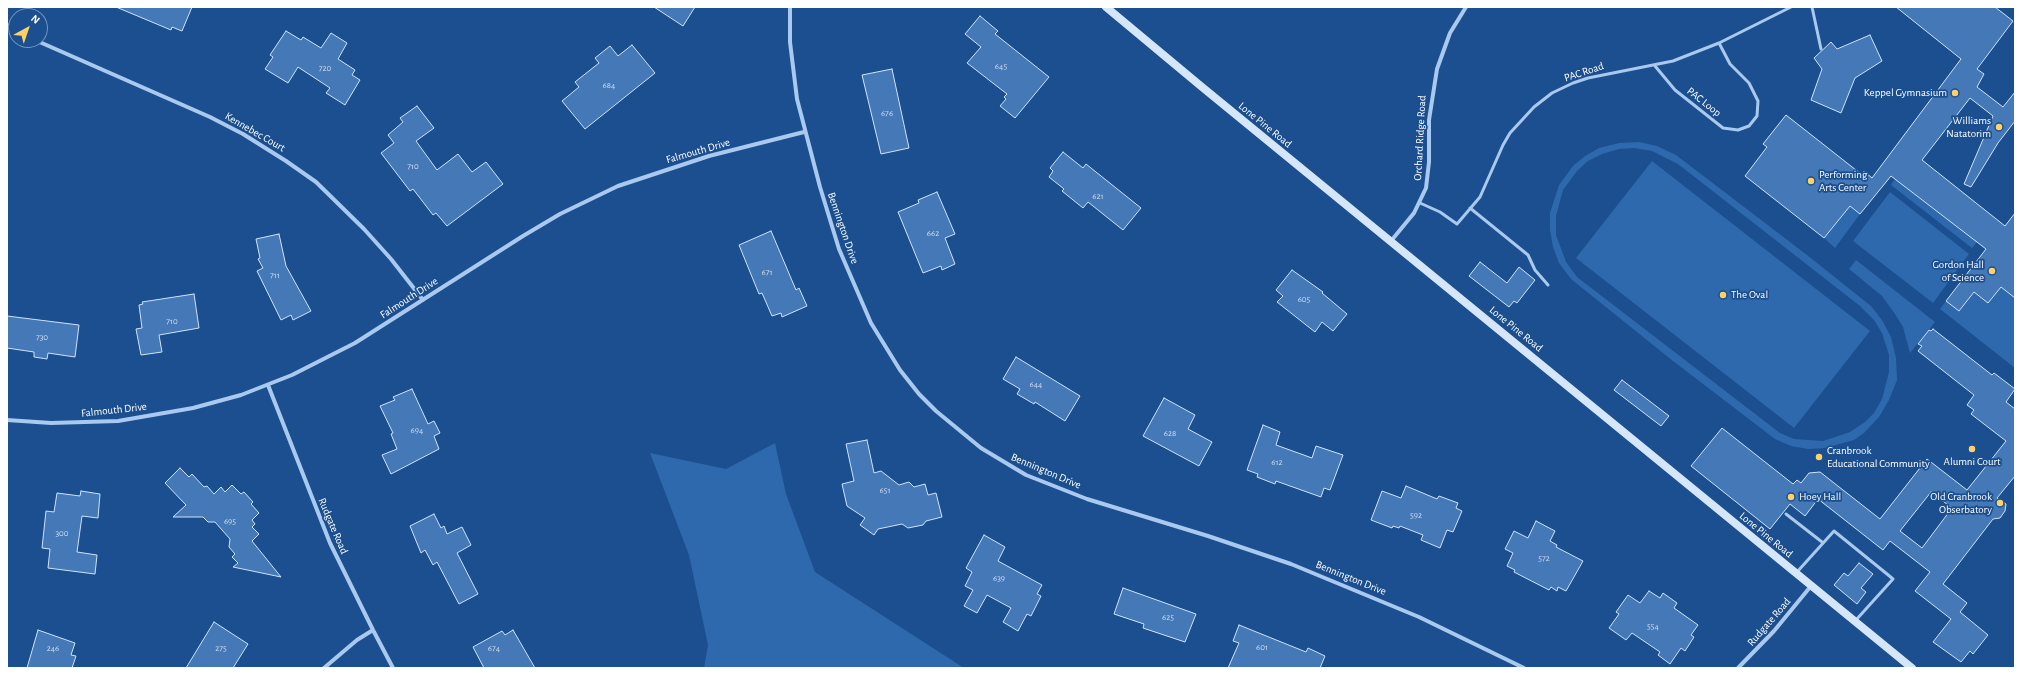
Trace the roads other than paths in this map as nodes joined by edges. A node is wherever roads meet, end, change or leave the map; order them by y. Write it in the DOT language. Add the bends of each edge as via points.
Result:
graph roads {
  1 [pos="790,7"];
  2 [pos="1106,7"];
  3 [pos="1466,7"];
  4 [pos="1791,7"];
  5 [pos="1812,7"];
  6 [pos="1719,43"];
  7 [pos="48,46"];
  8 [pos="1821,49"];
  9 [pos="1655,66"];
  10 [pos="804,132"];
  11 [pos="1420,203"];
  12 [pos="1470,208"];
  13 [pos="1391,242"];
  14 [pos="1548,285"];
  15 [pos="423,300"];
  16 [pos="268,385"];
  17 [pos="7,420"];
  18 [pos="1786,514"];
  19 [pos="1822,542"];
  20 [pos="1796,574"];
  21 [pos="1811,586"];
  22 [pos="1855,621"];
  23 [pos="373,630"];
  24 [pos="324,668"];
  25 [pos="393,668"];
  26 [pos="1524,668"];
  27 [pos="1738,668"];
  28 [pos="1912,668"];
  1 -- 10 [label="street, Bennington Drive" via="793,70"];
  2 -- 13 [label="street, Lone Pine Road"];
  3 -- 11 [label="street, Orchard Ridge Road" via="1450,34 1437,68 1429,120 1428,175"];
  4 -- 6 [label="lane, PAC Road"];
  5 -- 8 [label="lane"];
  6 -- 9 [label="lane, PAC Road"];
  6 -- 9 [label="lane, PAC Loop" via="1730,64 1749,83 1758,101 1757,116 1749,126 1738,130 1723,128 1675,90"];
  7 -- 15 [label="street, Kennebec Court" via="210,117 286,161 321,187 364,229 391,258"];
  9 -- 12 [label="lane, PAC Road" via="1588,78 1552,93 1510,133 1480,197"];
  10 -- 15 [label="street, Falmouth Drive" via="709,156 618,186 560,214"];
  10 -- 26 [label="street, Bennington Drive" via="838,249 871,323 900,370 919,394 981,448 1020,472 1062,490 1245,548 1342,584 1419,617"];
  11 -- 12 [label="lane, PAC Road" via="1440,212 1457,224"];
  11 -- 13 [label="street, Orchard Ridge Road"];
  12 -- 14 [label="lane" via="1528,255"];
  13 -- 20 [label="street, Lone Pine Road"];
  15 -- 16 [label="street, Falmouth Drive" via="355,343 292,376"];
  16 -- 17 [label="street, Falmouth Drive" via="193,408 135,419 77,423"];
  16 -- 23 [label="street, Rudgate Road" via="330,543"];
  18 -- 19 [label="lane"];
  19 -- 20 [label="lane"];
  19 -- 22 [label="lane" via="1834,531 1893,579"];
  20 -- 21 [label="street, Lone Pine Road"];
  21 -- 22 [label="street, Lone Pine Road"];
  21 -- 27 [label="street, Rudgate Road" via="1774,631"];
  22 -- 28 [label="street, Lone Pine Road"];
  23 -- 24 [label="street"];
  23 -- 25 [label="street, Rudgate Road"];
}
